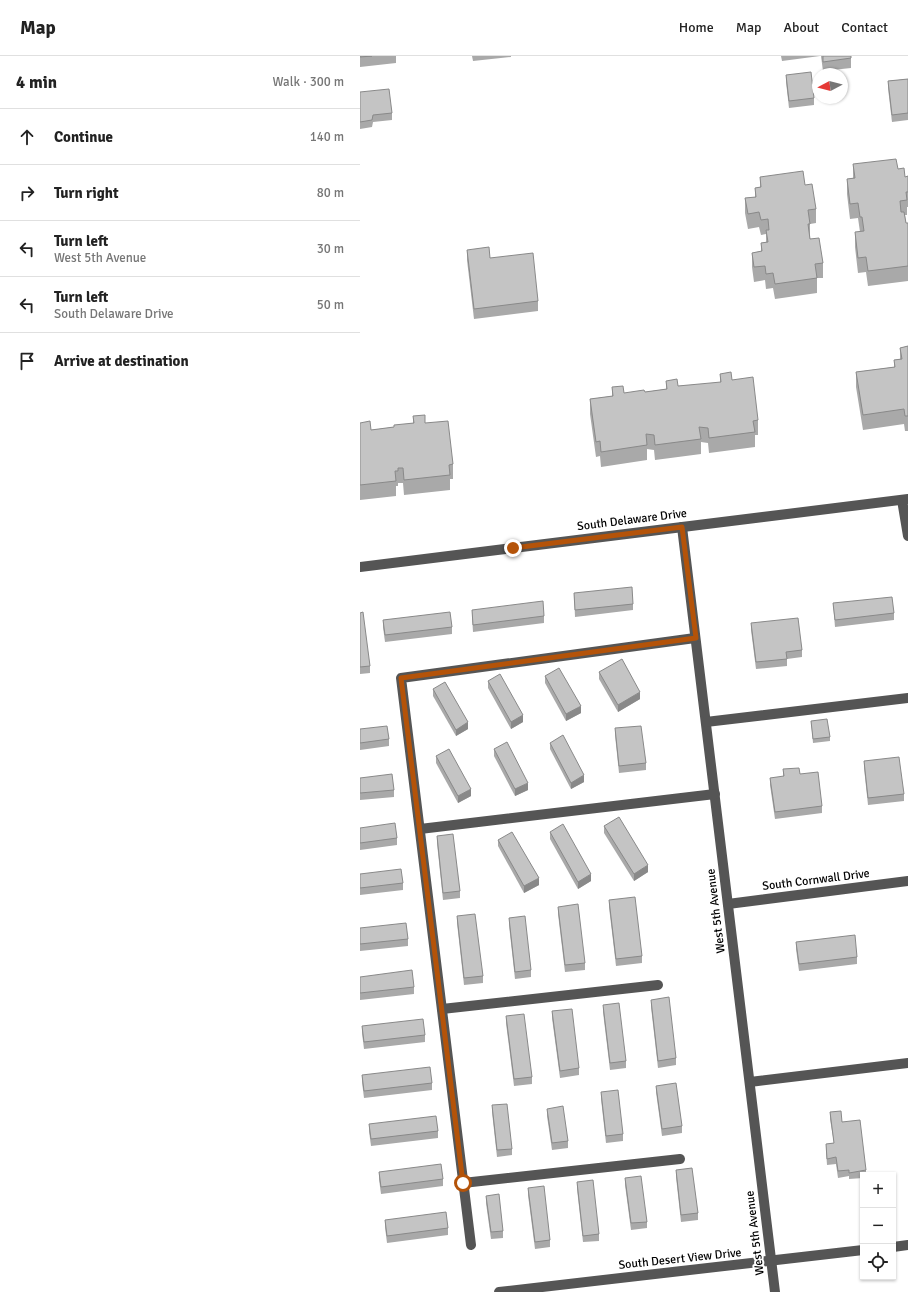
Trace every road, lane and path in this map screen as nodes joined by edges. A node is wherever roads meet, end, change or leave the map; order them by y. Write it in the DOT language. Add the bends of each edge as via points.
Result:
graph roads {
  1 [pos="905,500"];
  2 [pos="682,527"];
  3 [pos="908,536"];
  4 [pos="360,567"];
  5 [pos="696,638"];
  6 [pos="908,698"];
  7 [pos="706,722"];
  8 [pos="715,794"];
  9 [pos="420,829"];
  10 [pos="908,881"];
  11 [pos="728,904"];
  12 [pos="658,985"];
  13 [pos="442,1009"];
  14 [pos="908,1062"];
  15 [pos="750,1082"];
  16 [pos="680,1159"];
  17 [pos="463,1183"];
  18 [pos="471,1245"];
  19 [pos="908,1245"];
  20 [pos="896,1247"];
  21 [pos="860,1250"];
  22 [pos="772,1262"];
  23 [pos="499,1292"];
  24 [pos="775,1292"];
  1 -- 2 [label="street, South Delaware Drive"];
  1 -- 3 [label="street"];
  2 -- 4 [label="street, South Delaware Drive"];
  2 -- 5 [label="street, West 5th Avenue"];
  5 -- 7 [label="street, West 5th Avenue"];
  5 -- 9 [label="street" via="401,678"];
  6 -- 7 [label="street"];
  7 -- 8 [label="street, West 5th Avenue"];
  8 -- 9 [label="street"];
  8 -- 11 [label="street, West 5th Avenue"];
  9 -- 13 [label="street"];
  10 -- 11 [label="street, South Cornwall Drive"];
  11 -- 15 [label="street, West 5th Avenue"];
  12 -- 13 [label="street"];
  13 -- 17 [label="street"];
  14 -- 15 [label="street"];
  15 -- 22 [label="street, West 5th Avenue"];
  16 -- 17 [label="street"];
  17 -- 18 [label="street"];
  19 -- 20 [label="street"];
  21 -- 22 [label="street, South Desert View Drive"];
  22 -- 23 [label="street, South Desert View Drive"];
  22 -- 24 [label="street, West 5th Avenue"];
}
